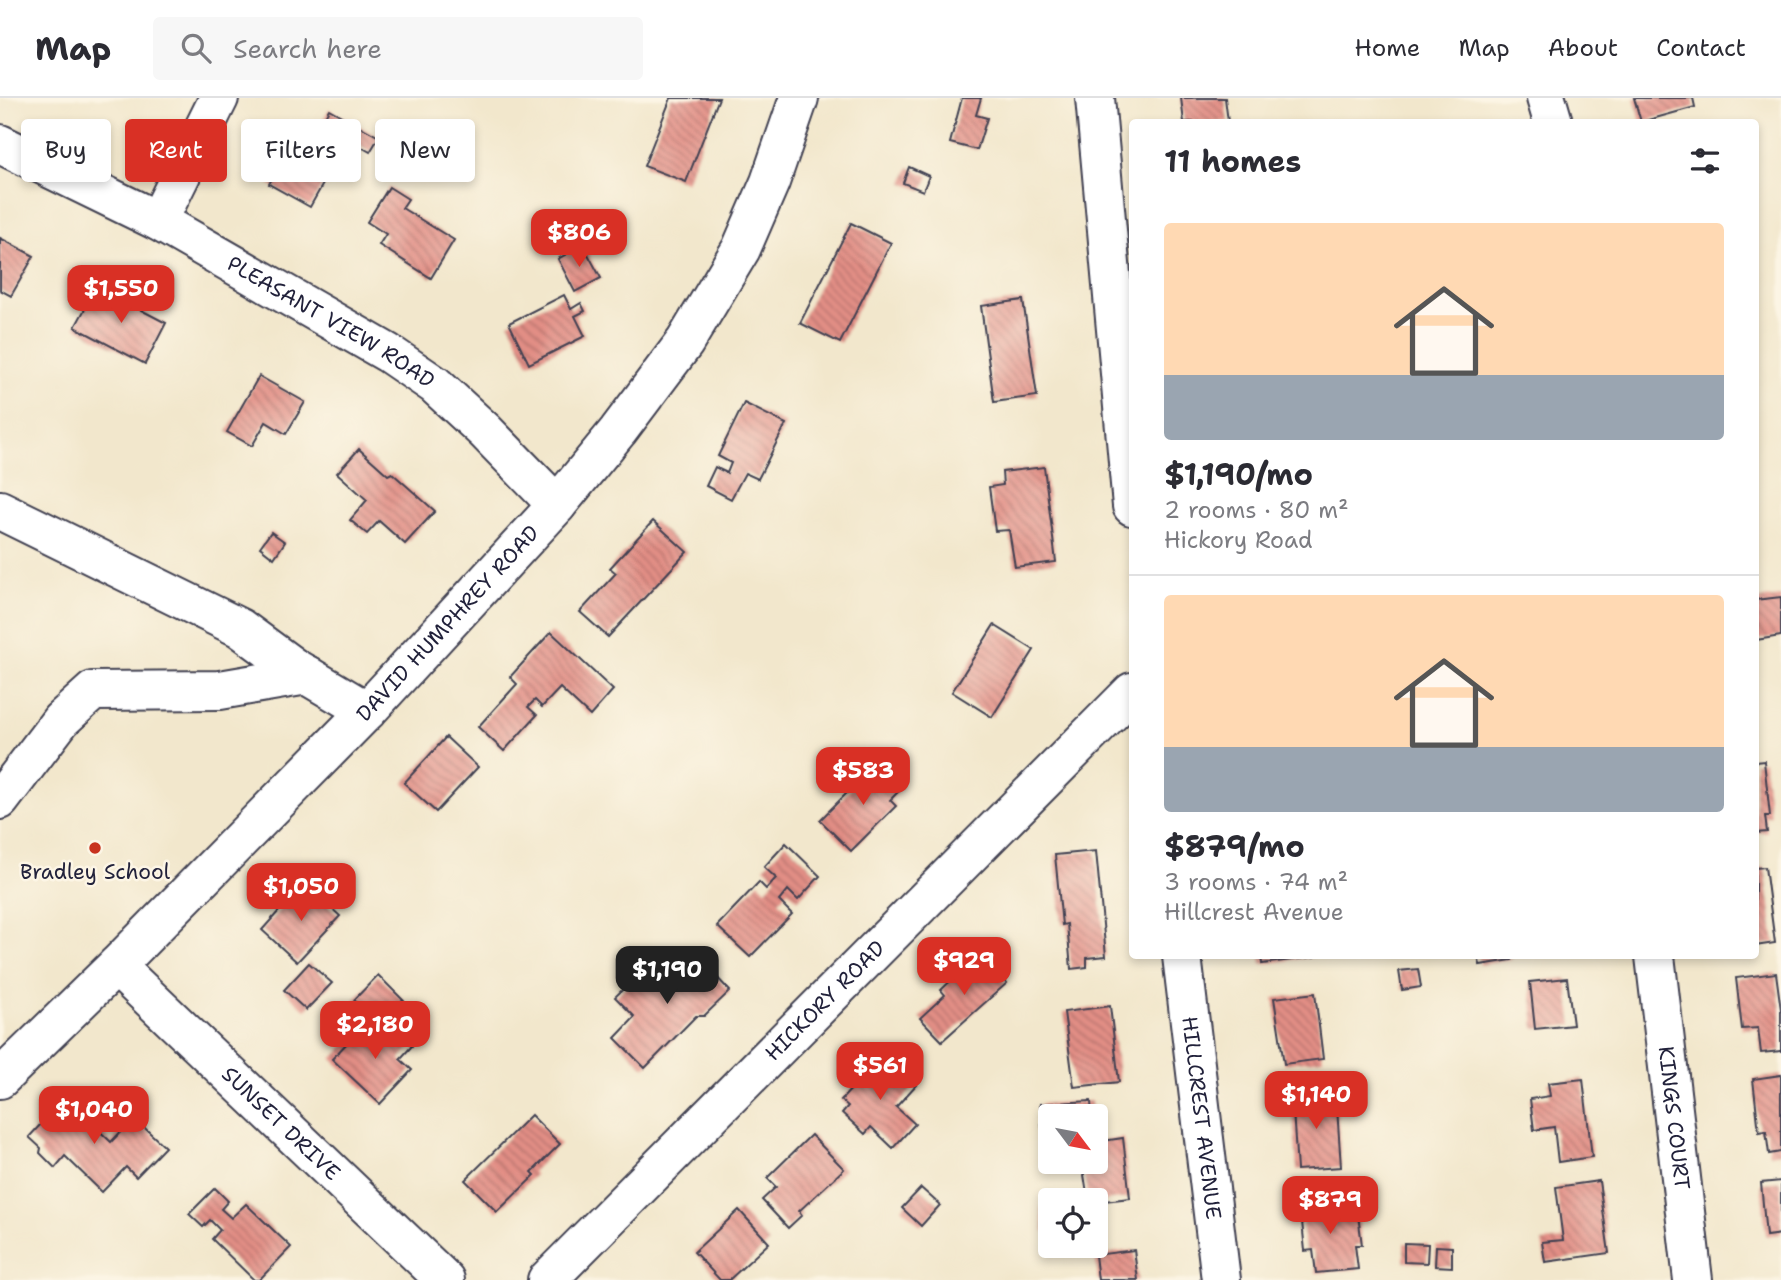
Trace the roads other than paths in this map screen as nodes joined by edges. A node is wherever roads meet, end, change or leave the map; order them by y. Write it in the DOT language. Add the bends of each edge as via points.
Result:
graph roads {
  1 [pos="219,98"];
  2 [pos="799,98"];
  3 [pos="1095,98"];
  4 [pos="1546,98"];
  5 [pos="1552,119"];
  6 [pos="0,144"];
  7 [pos="158,221"];
  8 [pos="1129,473"];
  9 [pos="557,505"];
  10 [pos="0,510"];
  11 [pos="307,676"];
  12 [pos="1129,695"];
  13 [pos="367,710"];
  14 [pos="0,800"];
  15 [pos="1182,959"];
  16 [pos="1655,959"];
  17 [pos="116,966"];
  18 [pos="0,1079"];
  19 [pos="445,1280"];
  20 [pos="547,1280"];
  21 [pos="1221,1280"];
  22 [pos="1693,1280"];
  1 -- 7 [label="street"];
  2 -- 9 [label="street, DAVID HUMPHREY ROAD" via="770,182 734,261 685,342"];
  3 -- 8 [label="street"];
  4 -- 5 [label="street"];
  6 -- 7 [label="street, PLEASANT VIEW ROAD"];
  7 -- 9 [label="street, PLEASANT VIEW ROAD" via="388,353 435,386"];
  9 -- 13 [label="street, DAVID HUMPHREY ROAD"];
  10 -- 11 [label="street" via="240,628"];
  11 -- 13 [label="street"];
  11 -- 14 [label="street" via="220,690 93,691 61,720"];
  12 -- 20 [label="street, HICKORY ROAD"];
  13 -- 17 [label="street, DAVID HUMPHREY ROAD"];
  15 -- 21 [label="street, HILLCREST AVENUE"];
  16 -- 22 [label="street, KINGS COURT"];
  17 -- 18 [label="street, DAVID HUMPHREY ROAD"];
  17 -- 19 [label="street, SUNSET DRIVE"];
}
